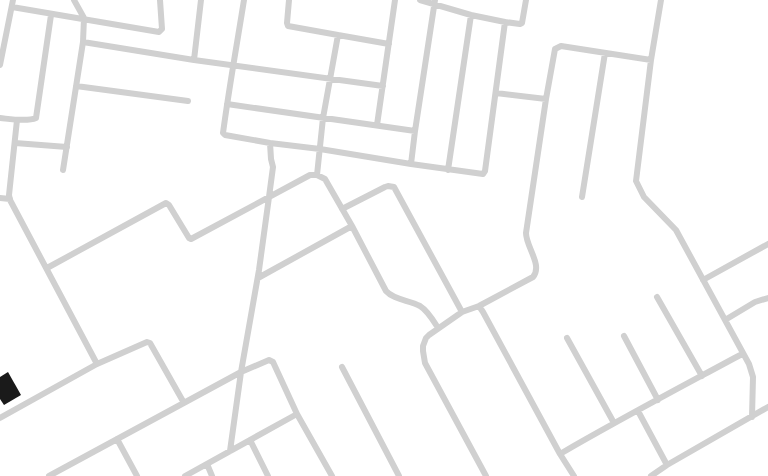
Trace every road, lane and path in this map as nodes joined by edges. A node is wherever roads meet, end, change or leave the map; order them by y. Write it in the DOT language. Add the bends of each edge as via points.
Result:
graph roads {
  1 [pos="13,0"];
  2 [pos="160,0"];
  3 [pos="201,0"];
  4 [pos="244,0"];
  5 [pos="289,0"];
  6 [pos="395,0"];
  7 [pos="420,0"];
  8 [pos="526,0"];
  9 [pos="662,0"];
  10 [pos="75,1"];
  11 [pos="435,2"];
  12 [pos="12,7"];
  13 [pos="51,15"];
  14 [pos="471,15"];
  15 [pos="84,20"];
  16 [pos="505,22"];
  17 [pos="338,35"];
  18 [pos="83,42"];
  19 [pos="389,44"];
  20 [pos="605,53"];
  21 [pos="194,60"];
  22 [pos="651,60"];
  23 [pos="234,65"];
  24 [pos="0,66"];
  25 [pos="330,78"];
  26 [pos="76,86"];
  27 [pos="383,86"];
  28 [pos="496,93"];
  29 [pos="546,99"];
  30 [pos="188,101"];
  31 [pos="227,104"];
  32 [pos="0,118"];
  33 [pos="323,118"];
  34 [pos="17,120"];
  35 [pos="377,125"];
  36 [pos="415,131"];
  37 [pos="15,143"];
  38 [pos="270,143"];
  39 [pos="67,147"];
  40 [pos="320,149"];
  41 [pos="411,164"];
  42 [pos="63,170"];
  43 [pos="448,170"];
  44 [pos="318,175"];
  45 [pos="269,197"];
  46 [pos="582,197"];
  47 [pos="0,198"];
  48 [pos="10,199"];
  49 [pos="342,209"];
  50 [pos="352,226"];
  51 [pos="768,244"];
  52 [pos="47,268"];
  53 [pos="258,278"];
  54 [pos="703,280"];
  55 [pos="657,297"];
  56 [pos="768,298"];
  57 [pos="478,306"];
  58 [pos="462,312"];
  59 [pos="725,320"];
  60 [pos="438,328"];
  61 [pos="624,336"];
  62 [pos="567,338"];
  63 [pos="742,354"];
  64 [pos="98,364"];
  65 [pos="342,367"];
  66 [pos="241,372"];
  67 [pos="702,376"];
  68 [pos="658,400"];
  69 [pos="184,403"];
  70 [pos="768,407"];
  71 [pos="638,411"];
  72 [pos="297,414"];
  73 [pos="752,417"];
  74 [pos="0,418"];
  75 [pos="614,423"];
  76 [pos="117,439"];
  77 [pos="250,440"];
  78 [pos="230,451"];
  79 [pos="560,454"];
  80 [pos="206,464"];
  81 [pos="667,465"];
  82 [pos="655,475"];
  83 [pos="49,476"];
  84 [pos="138,476"];
  85 [pos="185,476"];
  86 [pos="212,476"];
  87 [pos="268,476"];
  88 [pos="332,476"];
  89 [pos="400,476"];
  90 [pos="486,476"];
  91 [pos="574,476"];
  1 -- 12 [label="street"];
  2 -- 15 [label="street" via="162,28 159,32"];
  3 -- 21 [label="street"];
  4 -- 23 [label="street"];
  5 -- 17 [label="street" via="288,26"];
  6 -- 19 [label="street"];
  7 -- 11 [label="street"];
  8 -- 16 [label="street" via="522,23"];
  9 -- 22 [label="street"];
  10 -- 15 [label="street"];
  11 -- 14 [label="street"];
  11 -- 36 [label="street"];
  12 -- 13 [label="street"];
  12 -- 24 [label="street"];
  13 -- 15 [label="street"];
  13 -- 34 [label="street" via="36,116 34,119"];
  14 -- 16 [label="street"];
  14 -- 43 [label="street"];
  15 -- 18 [label="street"];
  16 -- 28 [label="street"];
  17 -- 19 [label="street"];
  17 -- 25 [label="street"];
  18 -- 21 [label="street"];
  18 -- 26 [label="street"];
  19 -- 27 [label="street"];
  20 -- 22 [label="street"];
  20 -- 29 [label="street" via="557,47"];
  20 -- 46 [label="street"];
  21 -- 23 [label="street"];
  22 -- 54 [label="street" via="636,181 644,197 676,230"];
  23 -- 25 [label="street"];
  23 -- 31 [label="street"];
  25 -- 27 [label="street"];
  25 -- 33 [label="street"];
  26 -- 30 [label="street"];
  26 -- 39 [label="street"];
  27 -- 35 [label="street"];
  28 -- 29 [label="street"];
  28 -- 43 [label="street" via="485,173"];
  29 -- 57 [label="street" via="526,232 527,242 537,266 536,272"];
  31 -- 33 [label="street"];
  31 -- 38 [label="street" via="223,134"];
  32 -- 34 [label="street"];
  33 -- 35 [label="street"];
  33 -- 40 [label="street"];
  34 -- 37 [label="street"];
  35 -- 36 [label="street"];
  36 -- 41 [label="street"];
  37 -- 39 [label="street"];
  37 -- 48 [label="street"];
  38 -- 40 [label="street"];
  38 -- 45 [label="street" via="273,167"];
  39 -- 42 [label="street"];
  40 -- 41 [label="street"];
  40 -- 44 [label="street"];
  41 -- 43 [label="street"];
  44 -- 45 [label="street" via="310,175"];
  44 -- 49 [label="street" via="324,179"];
  45 -- 52 [label="street" via="191,239 166,204"];
  45 -- 53 [label="street"];
  47 -- 48 [label="street"];
  48 -- 52 [label="street"];
  49 -- 50 [label="street"];
  49 -- 58 [label="street" via="385,187 394,187"];
  50 -- 53 [label="street"];
  50 -- 60 [label="street" via="390,296 420,306"];
  51 -- 54 [label="street"];
  52 -- 64 [label="street"];
  53 -- 66 [label="street"];
  54 -- 59 [label="street"];
  55 -- 67 [label="street"];
  56 -- 59 [label="street"];
  57 -- 58 [label="street"];
  57 -- 79 [label="street"];
  58 -- 60 [label="street"];
  59 -- 63 [label="street"];
  60 -- 90 [label="street" via="424,341 425,363"];
  61 -- 68 [label="street"];
  62 -- 75 [label="street"];
  63 -- 67 [label="street"];
  63 -- 73 [label="street" via="753,373"];
  64 -- 69 [label="street" via="149,343"];
  64 -- 74 [label="street"];
  65 -- 89 [label="street"];
  66 -- 69 [label="street"];
  66 -- 72 [label="street" via="266,361 272,361"];
  66 -- 78 [label="street"];
  67 -- 68 [label="street"];
  68 -- 71 [label="street"];
  69 -- 76 [label="street"];
  70 -- 73 [label="street"];
  71 -- 75 [label="street"];
  71 -- 81 [label="street"];
  72 -- 77 [label="street"];
  72 -- 88 [label="street"];
  73 -- 81 [label="street"];
  75 -- 79 [label="street"];
  76 -- 83 [label="street"];
  76 -- 84 [label="street"];
  77 -- 78 [label="street"];
  77 -- 87 [label="street"];
  78 -- 80 [label="street"];
  79 -- 91 [label="street"];
  80 -- 85 [label="street"];
  80 -- 86 [label="street"];
  81 -- 82 [label="street"];
}
